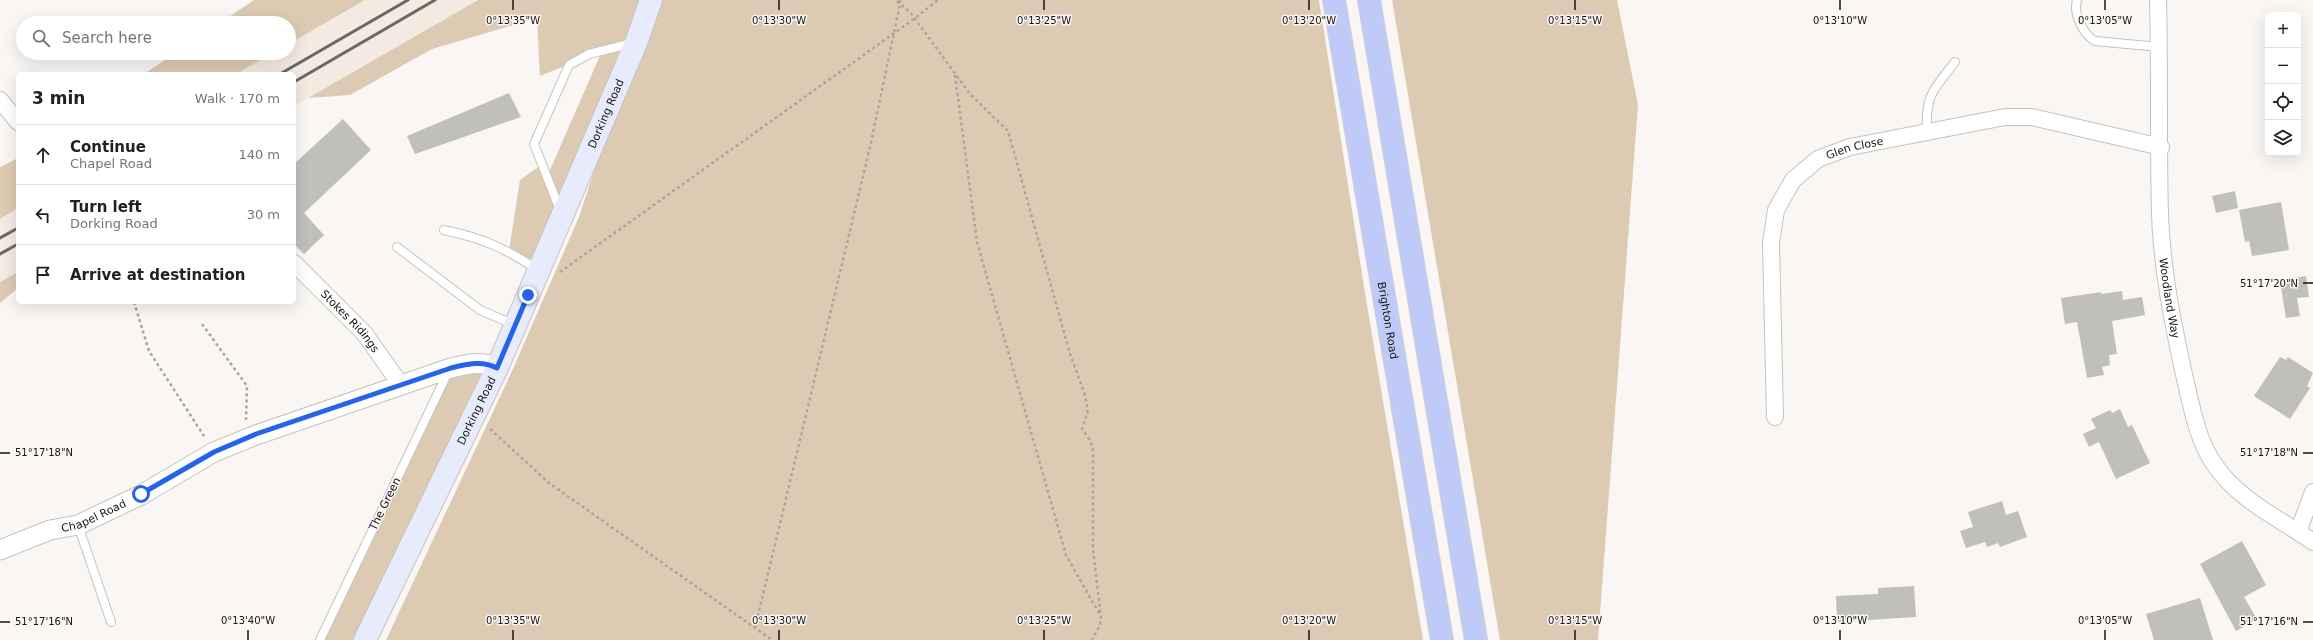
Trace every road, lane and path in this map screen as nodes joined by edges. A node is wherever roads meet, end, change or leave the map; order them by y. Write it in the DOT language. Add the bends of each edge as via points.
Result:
graph roads {
  1 [pos="651,0"];
  2 [pos="896,0"];
  3 [pos="900,0"];
  4 [pos="938,0"];
  5 [pos="1334,0"];
  6 [pos="1369,0"];
  7 [pos="2077,0"];
  8 [pos="2158,0"];
  9 [pos="900,4"];
  10 [pos="914,19"];
  11 [pos="894,33"];
  12 [pos="636,43"];
  13 [pos="2160,47"];
  14 [pos="1954,62"];
  15 [pos="955,74"];
  16 [pos="0,100"];
  17 [pos="16,120"];
  18 [pos="1927,133"];
  19 [pos="2161,147"];
  20 [pos="562,215"];
  21 [pos="444,230"];
  22 [pos="398,247"];
  23 [pos="296,265"];
  24 [pos="546,273"];
  25 [pos="135,304"];
  26 [pos="202,324"];
  27 [pos="515,325"];
  28 [pos="451,368"];
  29 [pos="497,368"];
  30 [pos="401,385"];
  31 [pos="475,415"];
  32 [pos="1775,417"];
  33 [pos="246,439"];
  34 [pos="214,452"];
  35 [pos="2313,492"];
  36 [pos="78,525"];
  37 [pos="2298,532"];
  38 [pos="2313,542"];
  39 [pos="0,550"];
  40 [pos="1101,617"];
  41 [pos="111,622"];
  42 [pos="755,628"];
  43 [pos="320,640"];
  44 [pos="365,640"];
  45 [pos="772,640"];
  46 [pos="1092,640"];
  47 [pos="1442,640"];
  48 [pos="1476,640"];
  1 -- 12 [label="main road, Dorking Road"];
  2 -- 9 [label="path"];
  3 -- 9 [label="path"];
  4 -- 10 [label="path"];
  5 -- 47 [label="highway, Brighton Road"];
  6 -- 48 [label="highway"];
  7 -- 13 [label="lane" via="2078,19 2087,37 2095,41"];
  8 -- 13 [label="street, Woodland Way"];
  9 -- 10 [label="path"];
  9 -- 11 [label="path"];
  10 -- 11 [label="path"];
  10 -- 15 [label="path"];
  11 -- 24 [label="path"];
  11 -- 42 [label="path" via="870,147"];
  12 -- 20 [label="main road, Dorking Road"];
  12 -- 20 [label="lane" via="589,54 569,65 534,144"];
  13 -- 19 [label="street, Woodland Way"];
  14 -- 18 [label="lane" via="1930,95 1926,114"];
  15 -- 40 [label="path" via="977,242 1066,555"];
  15 -- 40 [label="path" via="970,94 1008,130 1070,354 1084,392 1088,410 1082,429 1093,449 1093,550"];
  16 -- 17 [label="street"];
  18 -- 19 [label="street, Glen Close" via="2005,117 2032,117"];
  18 -- 32 [label="street, Glen Close" via="1850,147 1818,158 1793,180 1776,210 1771,243"];
  19 -- 37 [label="street, Woodland Way" via="2160,215 2167,282 2178,347 2201,439 2214,464 2234,488 2256,506"];
  20 -- 24 [label="main road, Dorking Road"];
  21 -- 24 [label="lane" via="469,235 509,250"];
  22 -- 27 [label="lane" via="480,310"];
  23 -- 30 [label="street, Stokes Ridings" via="364,333"];
  24 -- 27 [label="main road, Dorking Road"];
  25 -- 34 [label="path" via="149,351"];
  26 -- 33 [label="path" via="247,386"];
  27 -- 29 [label="main road, Dorking Road"];
  28 -- 29 [label="street, Chapel Road" via="487,363"];
  28 -- 30 [label="street, Chapel Road"];
  28 -- 43 [label="lane, The Green"];
  29 -- 31 [label="main road, Dorking Road"];
  30 -- 33 [label="street, Chapel Road"];
  31 -- 42 [label="path" via="549,483"];
  31 -- 44 [label="main road, Dorking Road"];
  33 -- 34 [label="street, Chapel Road"];
  34 -- 36 [label="street, Chapel Road" via="141,494"];
  35 -- 37 [label="street"];
  36 -- 39 [label="street, Chapel Road" via="50,530"];
  36 -- 41 [label="lane"];
  37 -- 38 [label="street, Woodland Way"];
  40 -- 46 [label="path"];
  42 -- 45 [label="path"];
}
